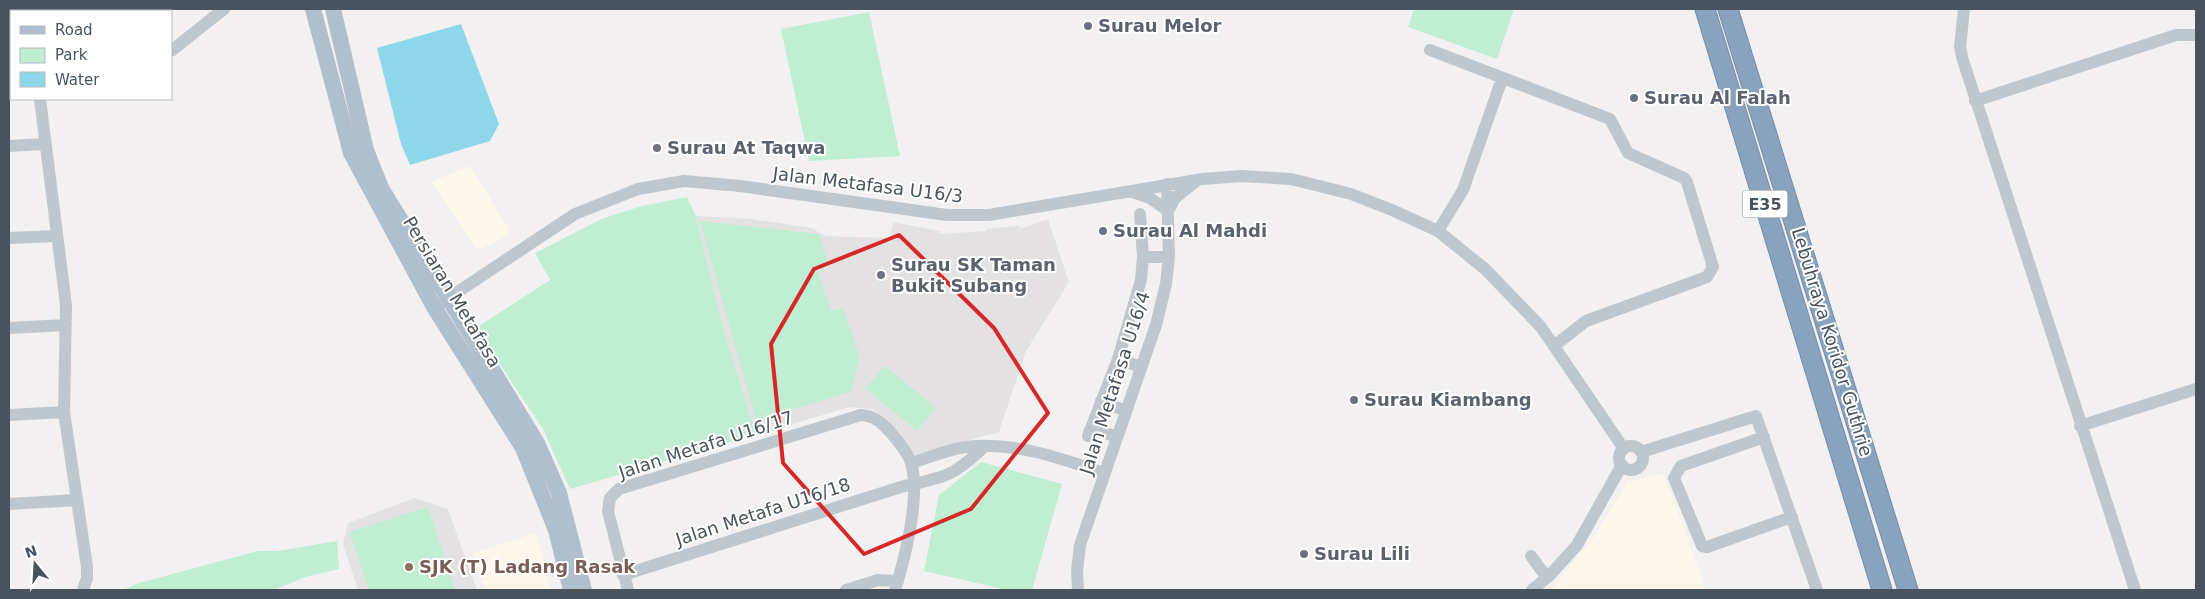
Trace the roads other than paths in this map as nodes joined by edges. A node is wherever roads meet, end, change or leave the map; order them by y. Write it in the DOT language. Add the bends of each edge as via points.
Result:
graph roads {
  1 [pos="224,9"];
  2 [pos="313,9"];
  3 [pos="332,9"];
  4 [pos="1705,9"];
  5 [pos="1728,9"];
  6 [pos="1964,9"];
  7 [pos="318,27"];
  8 [pos="2196,35"];
  9 [pos="172,50"];
  10 [pos="1430,50"];
  11 [pos="1502,79"];
  12 [pos="40,100"];
  13 [pos="1975,101"];
  14 [pos="45,144"];
  15 [pos="9,146"];
  16 [pos="1198,180"];
  17 [pos="1166,184"];
  18 [pos="1129,191"];
  19 [pos="1168,211"];
  20 [pos="1140,214"];
  21 [pos="1438,231"];
  22 [pos="57,236"];
  23 [pos="9,238"];
  24 [pos="1143,257"];
  25 [pos="1169,257"];
  26 [pos="450,298"];
  27 [pos="434,307"];
  28 [pos="66,325"];
  29 [pos="9,328"];
  30 [pos="1554,346"];
  31 [pos="1118,359"];
  32 [pos="1141,367"];
  33 [pos="2196,388"];
  34 [pos="1101,402"];
  35 [pos="1126,411"];
  36 [pos="64,412"];
  37 [pos="9,415"];
  38 [pos="2080,426"];
  39 [pos="1117,437"];
  40 [pos="1764,437"];
  41 [pos="985,446"];
  42 [pos="1624,449"];
  43 [pos="1640,452"];
  44 [pos="936,456"];
  45 [pos="911,463"];
  46 [pos="1622,465"];
  47 [pos="1104,473"];
  48 [pos="944,477"];
  49 [pos="913,484"];
  50 [pos="77,500"];
  51 [pos="9,504"];
  52 [pos="1792,517"];
  53 [pos="1532,556"];
  54 [pos="623,575"];
  55 [pos="1547,578"];
  56 [pos="896,586"];
  57 [pos="82,590"];
  58 [pos="571,590"];
  59 [pos="584,590"];
  60 [pos="628,590"];
  61 [pos="846,590"];
  62 [pos="1078,590"];
  63 [pos="1532,590"];
  64 [pos="1817,590"];
  65 [pos="1882,590"];
  66 [pos="1908,590"];
  67 [pos="2135,590"];
  1 -- 9 [label="street"];
  2 -- 7 [label="main road, Persiaran Metafasa"];
  3 -- 7 [label="street"];
  3 -- 26 [label="main road, Persiaran Metafasa" via="366,150 386,196"];
  4 -- 65 [label="highway, Lebuhraya Koridor Guthrie / E35"];
  5 -- 66 [label="highway, Lebuhraya Koridor Guthrie / E35"];
  6 -- 13 [label="street" via="1960,47"];
  7 -- 27 [label="main road, Persiaran Metafasa" via="351,153"];
  8 -- 13 [label="street" via="2176,36"];
  10 -- 11 [label="street"];
  11 -- 21 [label="street" via="1463,190"];
  11 -- 30 [label="street" via="1610,119 1625,151 1684,178 1713,267 1706,277 1586,321"];
  12 -- 14 [label="street"];
  13 -- 38 [label="street"];
  14 -- 15 [label="street"];
  14 -- 22 [label="street"];
  16 -- 17 [label="street, Jalan Metafasa U16/3"];
  16 -- 19 [label="street" via="1175,198"];
  16 -- 21 [label="street, Jalan Metafasa U16/3" via="1241,176 1291,180 1351,194"];
  17 -- 18 [label="street, Jalan Metafasa U16/3"];
  17 -- 19 [label="street, Jalan Metafasa U16/4"];
  18 -- 19 [label="street" via="1150,198"];
  18 -- 26 [label="street, Jalan Metafasa U16/3" via="989,215 947,215 684,181 638,189 575,214 508,256"];
  19 -- 25 [label="street, Jalan Metafasa U16/4"];
  20 -- 24 [label="street, Jalan Metafasa U16/4"];
  21 -- 30 [label="street, Jalan Metafasa U16/3" via="1485,269 1541,327"];
  22 -- 23 [label="street"];
  22 -- 28 [label="street"];
  24 -- 25 [label="street"];
  24 -- 31 [label="street, Jalan Metafasa U16/4" via="1142,280"];
  25 -- 32 [label="street, Jalan Metafasa U16/4" via="1158,317"];
  26 -- 27 [label="street, Jalan Metafasa U16/3"];
  26 -- 59 [label="main road, Persiaran Metafasa" via="537,443 559,493"];
  27 -- 58 [label="main road, Persiaran Metafasa" via="523,448 556,530"];
  28 -- 29 [label="street"];
  28 -- 36 [label="street"];
  30 -- 42 [label="street, Jalan Metafasa U16/3"];
  31 -- 32 [label="street"];
  31 -- 34 [label="street, Jalan Metafasa U16/4"];
  32 -- 35 [label="street, Jalan Metafasa U16/4"];
  33 -- 38 [label="street"];
  34 -- 35 [label="street"];
  34 -- 39 [label="street, Jalan Metafasa U16/4" via="1090,432"];
  35 -- 39 [label="street, Jalan Metafasa U16/4"];
  36 -- 37 [label="street"];
  36 -- 50 [label="street"];
  38 -- 67 [label="street"];
  39 -- 47 [label="street, Jalan Metafasa U16/4"];
  40 -- 43 [label="street" via="1756,416"];
  40 -- 52 [label="street"];
  40 -- 52 [label="street" via="1681,466 1674,478 1699,543 1707,546"];
  41 -- 44 [label="street" via="964,447"];
  41 -- 47 [label="street" via="1045,453"];
  41 -- 48 [label="street, Jalan Metafa U16/18" via="965,465"];
  42 -- 43 [label="street" via="1633,447"];
  42 -- 46 [label="street" via="1620,456"];
  43 -- 46 [label="street" via="1642,460 1638,468 1629,470"];
  44 -- 45 [label="street"];
  44 -- 48 [label="street"];
  45 -- 49 [label="street"];
  45 -- 54 [label="street, Jalan Metafa U16/17" via="881,422 861,415 619,489 610,498 608,511"];
  46 -- 55 [label="street" via="1577,545"];
  47 -- 62 [label="street, Jalan Metafasa U16/4" via="1080,545"];
  48 -- 49 [label="street, Jalan Metafa U16/18"];
  49 -- 54 [label="street, Jalan Metafa U16/18"];
  49 -- 56 [label="street" via="913,510"];
  50 -- 51 [label="street"];
  50 -- 57 [label="street" via="88,578"];
  52 -- 64 [label="street"];
  53 -- 55 [label="street"];
  54 -- 60 [label="street, Jalan Metafa U16/17"];
  55 -- 63 [label="street"];
  56 -- 61 [label="street" via="878,580"];
}
